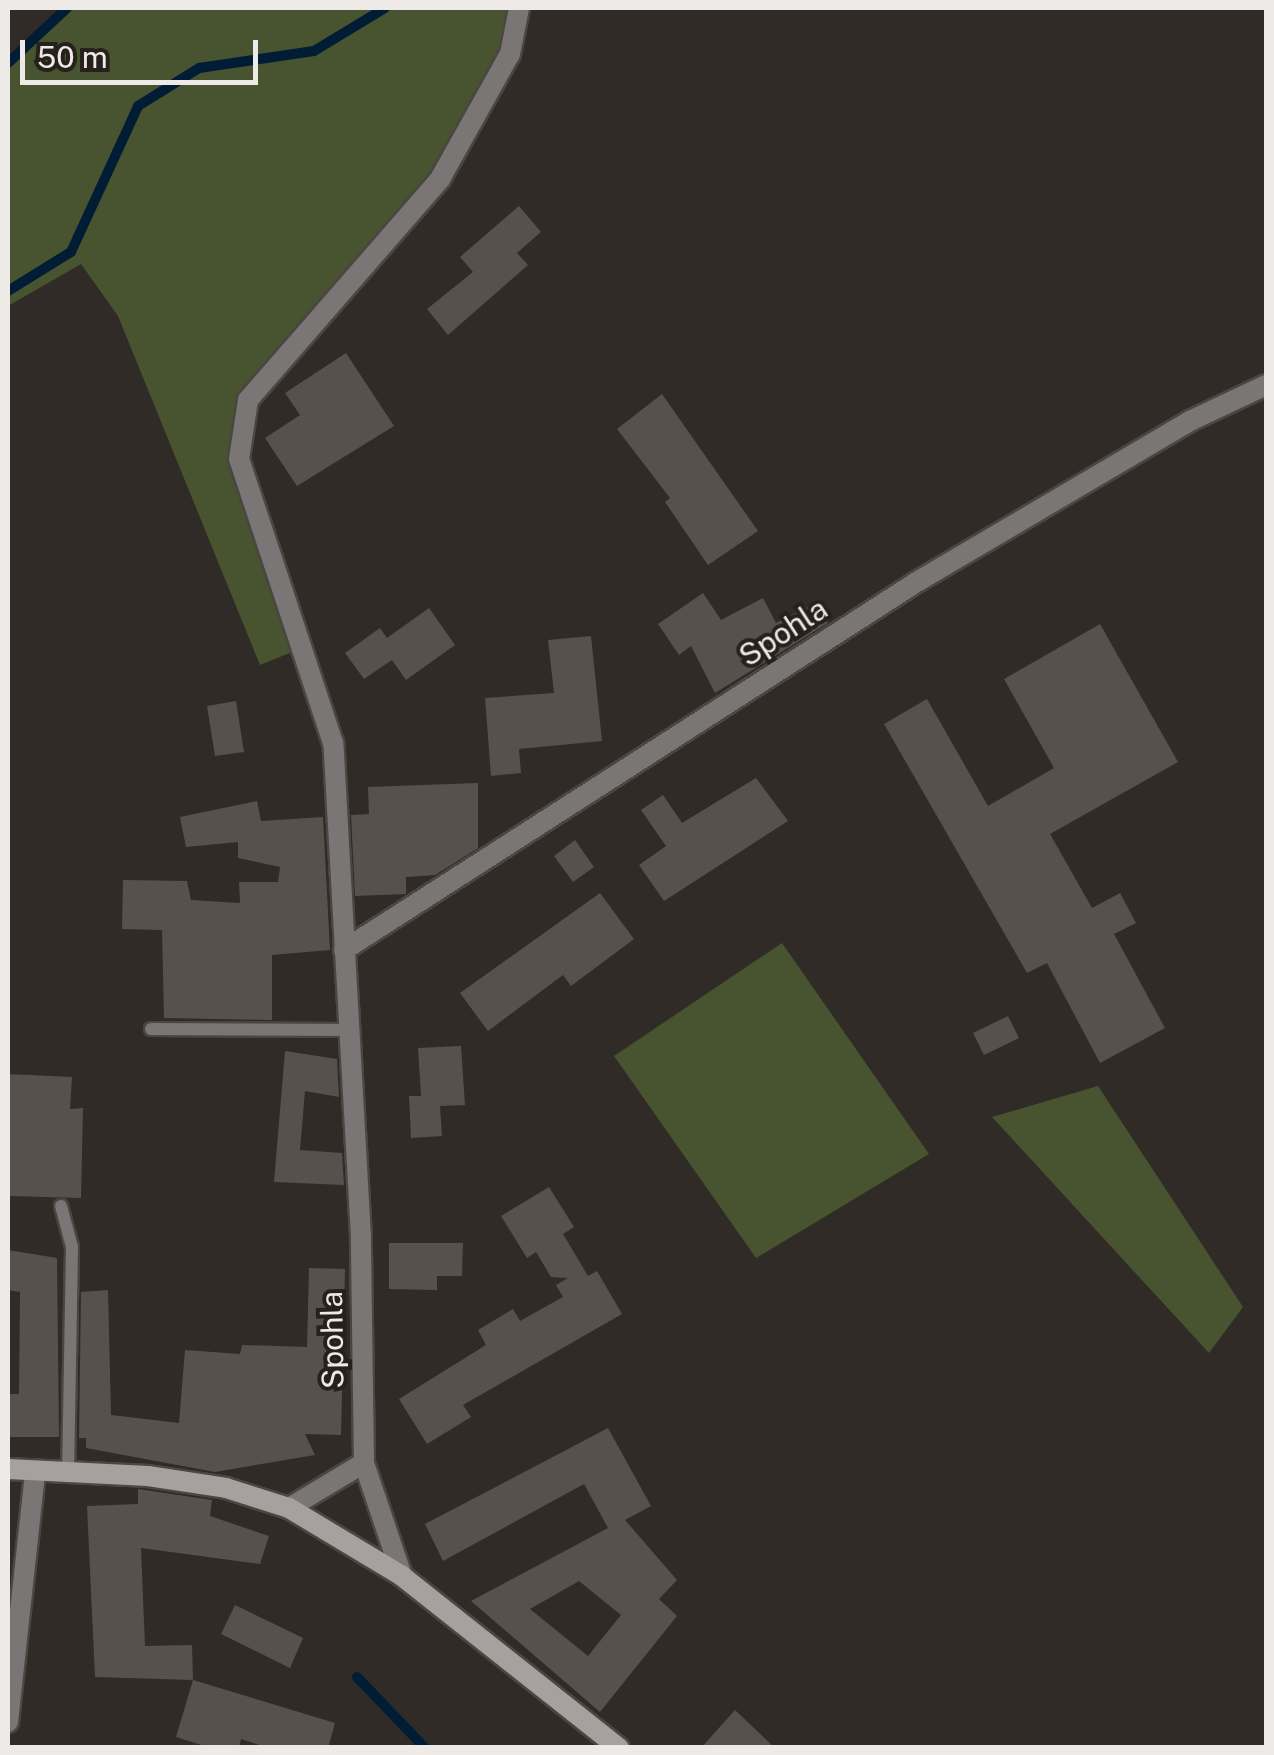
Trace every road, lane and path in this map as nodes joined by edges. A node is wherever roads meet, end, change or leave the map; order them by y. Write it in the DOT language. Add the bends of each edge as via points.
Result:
graph roads {
  1 [pos="519,8"];
  2 [pos="1266,385"];
  3 [pos="344,950"];
  4 [pos="152,1029"];
  5 [pos="349,1030"];
  6 [pos="61,1206"];
  7 [pos="364,1463"];
  8 [pos="8,1469"];
  9 [pos="35,1472"];
  10 [pos="68,1472"];
  11 [pos="289,1508"];
  12 [pos="402,1576"];
  13 [pos="8,1722"];
  14 [pos="619,1748"];
  1 -- 3 [label="street, Spohla" via="510,54 440,180 248,400 238,459 333,743"];
  2 -- 3 [label="street, Spohla" via="1190,421 920,580"];
  3 -- 5 [label="street, Spohla"];
  4 -- 5 [label="lane"];
  5 -- 7 [label="street, Spohla"];
  6 -- 10 [label="lane" via="72,1247"];
  7 -- 11 [label="street"];
  7 -- 12 [label="street, Spohla"];
  8 -- 9 [label="street"];
  9 -- 10 [label="street"];
  9 -- 13 [label="street"];
  10 -- 11 [label="street" via="168,1479"];
  11 -- 12 [label="street"];
  12 -- 14 [label="street"];
}
